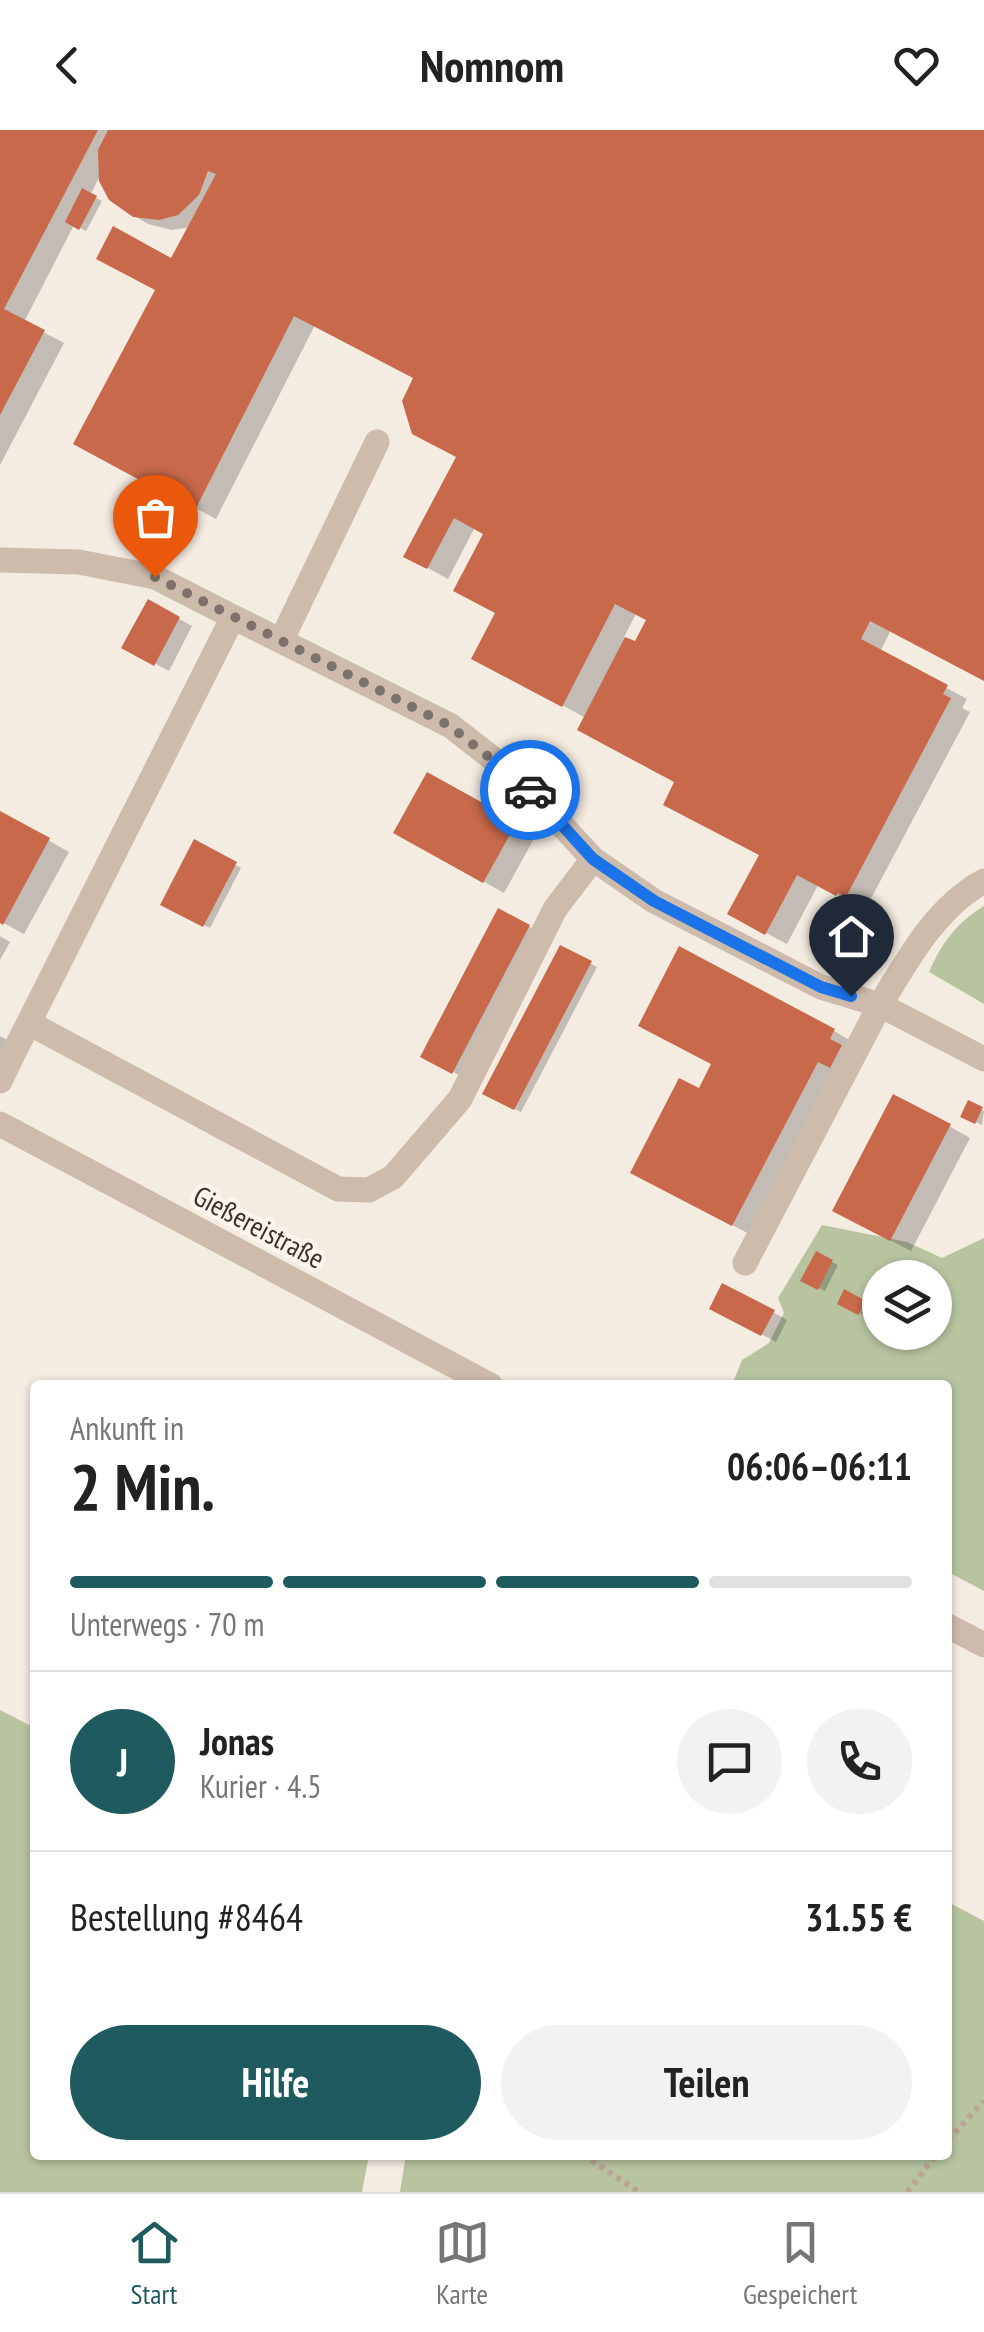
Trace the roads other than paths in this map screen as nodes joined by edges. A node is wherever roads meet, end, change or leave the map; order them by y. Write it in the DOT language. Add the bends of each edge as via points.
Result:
graph roads {
  1 [pos="377,442"];
  2 [pos="0,560"];
  3 [pos="233,617"];
  4 [pos="281,641"];
  5 [pos="593,859"];
  6 [pos="984,881"];
  7 [pos="880,1005"];
  8 [pos="29,1022"];
  9 [pos="984,1059"];
  10 [pos="0,1080"];
  11 [pos="0,1124"];
  12 [pos="745,1263"];
  13 [pos="481,1380"];
  14 [pos="952,1628"];
  15 [pos="984,1645"];
  1 -- 4 [label="street"];
  2 -- 3 [label="street" via="79,562 155,577"];
  3 -- 4 [label="street"];
  3 -- 8 [label="street"];
  4 -- 5 [label="street" via="450,726 520,780"];
  5 -- 7 [label="street" via="654,901 821,987"];
  5 -- 8 [label="street" via="555,909 460,1099 392,1177 369,1190 338,1188"];
  6 -- 7 [label="street" via="963,892 920,941"];
  7 -- 9 [label="street"];
  7 -- 12 [label="street"];
  8 -- 10 [label="street"];
  11 -- 13 [label="street, Gießereistraße"];
  14 -- 15 [label="street"];
}
